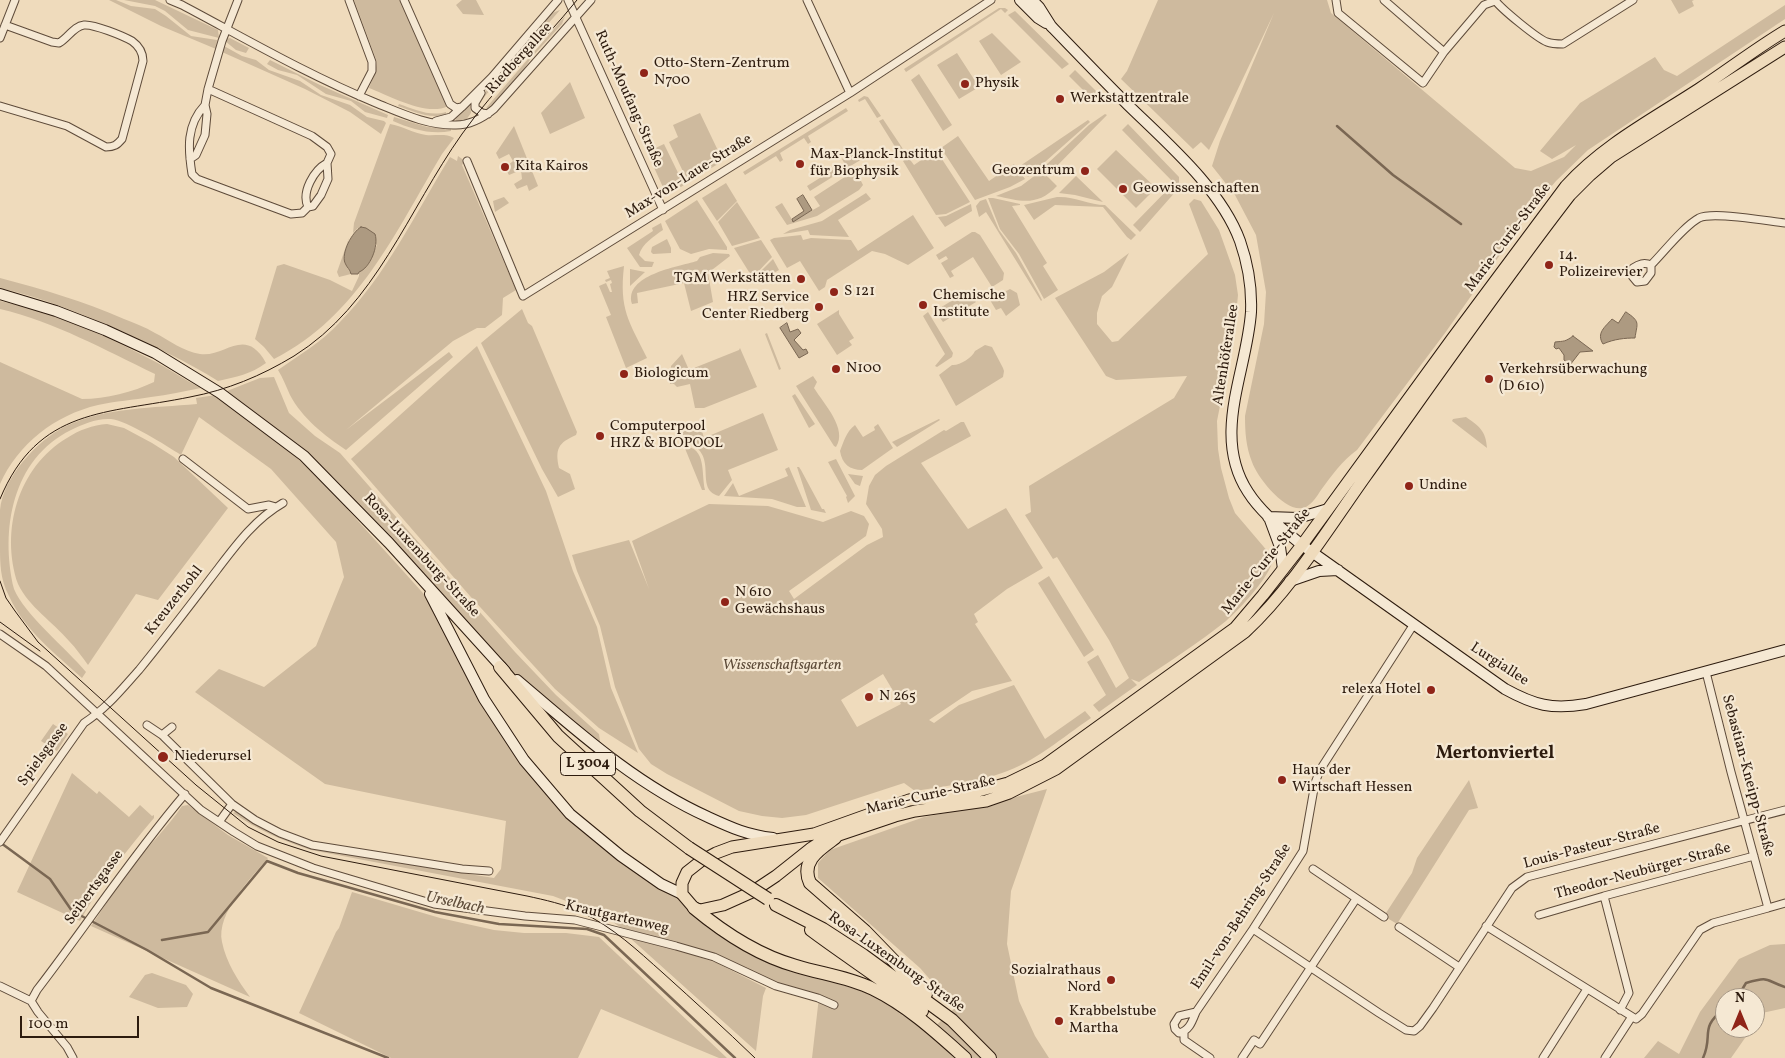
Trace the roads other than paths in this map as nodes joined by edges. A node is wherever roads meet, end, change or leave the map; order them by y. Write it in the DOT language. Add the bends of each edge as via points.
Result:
graph roads {
  1 [pos="15,0"];
  2 [pos="170,0"];
  3 [pos="238,0"];
  4 [pos="349,0"];
  5 [pos="404,0"];
  6 [pos="558,0"];
  7 [pos="568,0"];
  8 [pos="591,0"];
  9 [pos="807,0"];
  10 [pos="991,0"];
  11 [pos="1020,0"];
  12 [pos="1032,0"];
  13 [pos="1336,0"];
  14 [pos="1384,0"];
  15 [pos="1633,0"];
  16 [pos="1495,1"];
  17 [pos="576,18"];
  18 [pos="6,25"];
  19 [pos="1051,26"];
  20 [pos="226,28"];
  21 [pos="1785,31"];
  22 [pos="0,38"];
  23 [pos="1785,47"];
  24 [pos="1444,52"];
  25 [pos="486,83"];
  26 [pos="208,89"];
  27 [pos="850,93"];
  28 [pos="360,96"];
  29 [pos="205,105"];
  30 [pos="0,106"];
  31 [pos="462,107"];
  32 [pos="488,114"];
  33 [pos="434,122"];
  34 [pos="190,160"];
  35 [pos="467,161"];
  36 [pos="327,163"];
  37 [pos="308,208"];
  38 [pos="663,210"];
  39 [pos="1785,223"];
  40 [pos="1651,265"];
  41 [pos="0,294"];
  42 [pos="183,459"];
  43 [pos="283,503"];
  44 [pos="276,507"];
  45 [pos="1328,509"];
  46 [pos="1268,517"];
  47 [pos="1307,548"];
  48 [pos="1283,569"];
  49 [pos="1339,570"];
  50 [pos="1290,581"];
  51 [pos="424,582"];
  52 [pos="1414,624"];
  53 [pos="0,634"];
  54 [pos="1785,650"];
  55 [pos="500,666"];
  56 [pos="1706,672"];
  57 [pos="98,714"];
  58 [pos="147,725"];
  59 [pos="172,727"];
  60 [pos="162,735"];
  61 [pos="185,794"];
  62 [pos="232,804"];
  63 [pos="1785,810"];
  64 [pos="1745,821"];
  65 [pos="219,822"];
  66 [pos="835,838"];
  67 [pos="784,839"];
  68 [pos="1,840"];
  69 [pos="1754,856"];
  70 [pos="1313,869"];
  71 [pos="489,870"];
  72 [pos="682,894"];
  73 [pos="1604,896"];
  74 [pos="1356,899"];
  75 [pos="1785,903"];
  76 [pos="694,908"];
  77 [pos="1768,908"];
  78 [pos="1539,916"];
  79 [pos="1384,917"];
  80 [pos="1486,926"];
  81 [pos="1399,927"];
  82 [pos="1253,929"];
  83 [pos="1460,967"];
  84 [pos="1311,968"];
  85 [pos="0,986"];
  86 [pos="1587,989"];
  87 [pos="31,1001"];
  88 [pos="834,1005"];
  89 [pos="1620,1010"];
  90 [pos="1196,1012"];
  91 [pos="1631,1018"];
  92 [pos="945,1028"];
  93 [pos="1184,1032"];
  94 [pos="74,1057"];
  95 [pos="965,1058"];
  96 [pos="970,1058"];
  97 [pos="990,1058"];
  98 [pos="1210,1058"];
  99 [pos="1242,1058"];
  100 [pos="1543,1058"];
  101 [pos="1605,1058"];
  1 -- 18 [label="street"];
  2 -- 20 [label="street"];
  3 -- 20 [label="street"];
  4 -- 28 [label="street" via="372,62 372,71"];
  5 -- 31 [label="street" via="450,104"];
  6 -- 25 [label="street, Riedbergallee"];
  7 -- 17 [label="street, Ruth-Moufang-Straße"];
  8 -- 17 [label="street, Riedbergallee"];
  9 -- 27 [label="street"];
  10 -- 27 [label="street, Max-von-Laue-Straße"];
  11 -- 19 [label="street, Altenhöferallee"];
  12 -- 19 [label="street, Altenhöferallee"];
  13 -- 24 [label="street" via="1338,13 1423,83"];
  14 -- 24 [label="street"];
  15 -- 16 [label="street" via="1563,44 1546,42"];
  16 -- 24 [label="street" via="1484,5"];
  17 -- 32 [label="street, Riedbergallee"];
  17 -- 38 [label="street, Ruth-Moufang-Straße"];
  18 -- 22 [label="street"];
  18 -- 30 [label="street" via="60,43 75,28 93,25 132,41 143,54 143,61 122,138 112,147 106,147 67,126"];
  19 -- 46 [label="street, Altenhöferallee" via="1198,176 1222,207 1239,240 1250,282 1251,313 1233,408 1232,446 1248,494"];
  20 -- 26 [label="street"];
  20 -- 28 [label="street" via="278,58"];
  21 -- 45 [label="main road, Marie-Curie-Straße" via="1583,167 1537,224"];
  23 -- 47 [label="main road, Marie-Curie-Straße" via="1611,157 1590,175 1556,214"];
  25 -- 31 [label="street, Riedbergallee"];
  25 -- 32 [label="street, Riedbergallee" via="475,102 477,110"];
  26 -- 29 [label="street"];
  26 -- 36 [label="street" via="312,136 329,150"];
  27 -- 38 [label="street, Max-von-Laue-Straße"];
  28 -- 33 [label="street" via="418,120"];
  29 -- 34 [label="street" via="198,112 191,131"];
  29 -- 34 [label="street" via="205,135 196,155"];
  31 -- 33 [label="street, Riedbergallee" via="450,117"];
  32 -- 33 [label="street, Riedbergallee" via="458,125"];
  34 -- 37 [label="street" via="192,174 197,179 291,214 302,213"];
  35 -- 38 [label="street, Max-von-Laue-Straße" via="523,296"];
  36 -- 37 [label="street" via="328,179 321,195"];
  36 -- 37 [label="street" via="321,166 310,183"];
  39 -- 40 [label="street" via="1700,217"];
  41 -- 51 [label="street, Rosa-Luxemburg-Straße / L 3004" via="106,330 154,353 210,386 304,456"];
  42 -- 44 [label="street, Kreuzerhohl" via="248,509 269,504"];
  43 -- 44 [label="street, Kreuzerhohl"];
  44 -- 57 [label="street, Kreuzerhohl" via="234,547 164,640"];
  45 -- 46 [label="street" via="1298,518"];
  45 -- 47 [label="main road, Marie-Curie-Straße"];
  46 -- 47 [label="street, Altenhöferallee"];
  46 -- 48 [label="street" via="1280,547"];
  47 -- 48 [label="main road, Marie-Curie-Straße"];
  47 -- 49 [label="street, Lurgiallee"];
  47 -- 50 [label="main road, Marie-Curie-Straße"];
  48 -- 67 [label="main road, Marie-Curie-Straße" via="1235,628 1045,765 988,790 909,800 814,834"];
  49 -- 50 [label="street" via="1319,571"];
  49 -- 52 [label="street, Lurgiallee"];
  50 -- 66 [label="main road, Marie-Curie-Straße" via="1266,612 1245,632 1056,769 986,801 915,811 870,823"];
  51 -- 55 [label="street, Rosa-Luxemburg-Straße / L 3004"];
  51 -- 72 [label="street" via="484,699 524,760 570,814 621,856 661,884"];
  52 -- 56 [label="street, Lurgiallee" via="1505,689 1545,706 1586,704"];
  52 -- 82 [label="street, Emil-von-Behring-Straße" via="1320,770 1303,851"];
  53 -- 57 [label="street, Krautgartenweg" via="46,666"];
  54 -- 56 [label="street, Lurgiallee"];
  55 -- 67 [label="street" via="600,751 635,776 686,807 736,830 753,836"];
  55 -- 92 [label="highway, Rosa-Luxemburg-Straße / L 3004, bridge" via="558,736 640,811 689,848 772,902 863,955"];
  56 -- 64 [label="street, Sebastian-Kneipp-Straße"];
  57 -- 61 [label="street, Krautgartenweg"];
  57 -- 68 [label="street, Spielsgasse" via="84,723"];
  58 -- 60 [label="street"];
  59 -- 60 [label="street"];
  60 -- 62 [label="street"];
  61 -- 65 [label="street, Krautgartenweg"];
  61 -- 87 [label="street, Seibertsgasse" via="93,912"];
  62 -- 65 [label="street"];
  62 -- 71 [label="street" via="280,833 312,845 462,869"];
  63 -- 64 [label="street, Louis-Pasteur-Straße"];
  64 -- 69 [label="street, Sebastian-Kneipp-Straße"];
  64 -- 80 [label="street, Louis-Pasteur-Straße" via="1527,877 1512,888"];
  65 -- 88 [label="street, Krautgartenweg" via="280,856 366,885 434,904 594,924 714,957 776,986"];
  66 -- 76 [label="main road, Marie-Curie-Straße" via="824,840 810,849 752,892 708,909"];
  66 -- 92 [label="highway" via="810,861 806,876 810,883 865,931"];
  67 -- 72 [label="main road, Marie-Curie-Straße" via="732,847 701,861 687,872"];
  69 -- 73 [label="street, Theodor-Neubürger-Straße"];
  69 -- 77 [label="street, Sebastian-Kneipp-Straße"];
  70 -- 74 [label="street"];
  72 -- 76 [label="main road"];
  73 -- 78 [label="street, Theodor-Neubürger-Straße"];
  73 -- 89 [label="street" via="1629,993"];
  74 -- 79 [label="street"];
  74 -- 84 [label="street"];
  75 -- 77 [label="street"];
  76 -- 92 [label="highway" via="735,940 764,955 873,989"];
  77 -- 91 [label="street" via="1700,930 1642,1014 1636,1020"];
  80 -- 83 [label="street, Louis-Pasteur-Straße"];
  80 -- 86 [label="street"];
  81 -- 83 [label="street"];
  82 -- 84 [label="street, Louis-Pasteur-Straße"];
  82 -- 90 [label="street, Emil-von-Behring-Straße"];
  83 -- 84 [label="street, Louis-Pasteur-Straße" via="1414,1031 1406,1030"];
  84 -- 99 [label="street" via="1260,1044 1254,1040"];
  85 -- 87 [label="street"];
  86 -- 89 [label="street"];
  86 -- 100 [label="street"];
  87 -- 94 [label="street"];
  89 -- 91 [label="street"];
  90 -- 93 [label="street, Emil-von-Behring-Straße"];
  90 -- 93 [label="street, Emil-von-Behring-Straße" via="1180,1016 1174,1024 1175,1030"];
  91 -- 101 [label="street"];
  92 -- 95 [label="highway"];
  92 -- 96 [label="highway, Rosa-Luxemburg-Straße / L 3004"];
  92 -- 97 [label="highway, Rosa-Luxemburg-Straße / L 3004"];
  93 -- 98 [label="street, Emil-von-Behring-Straße" via="1184,1040"];
}
